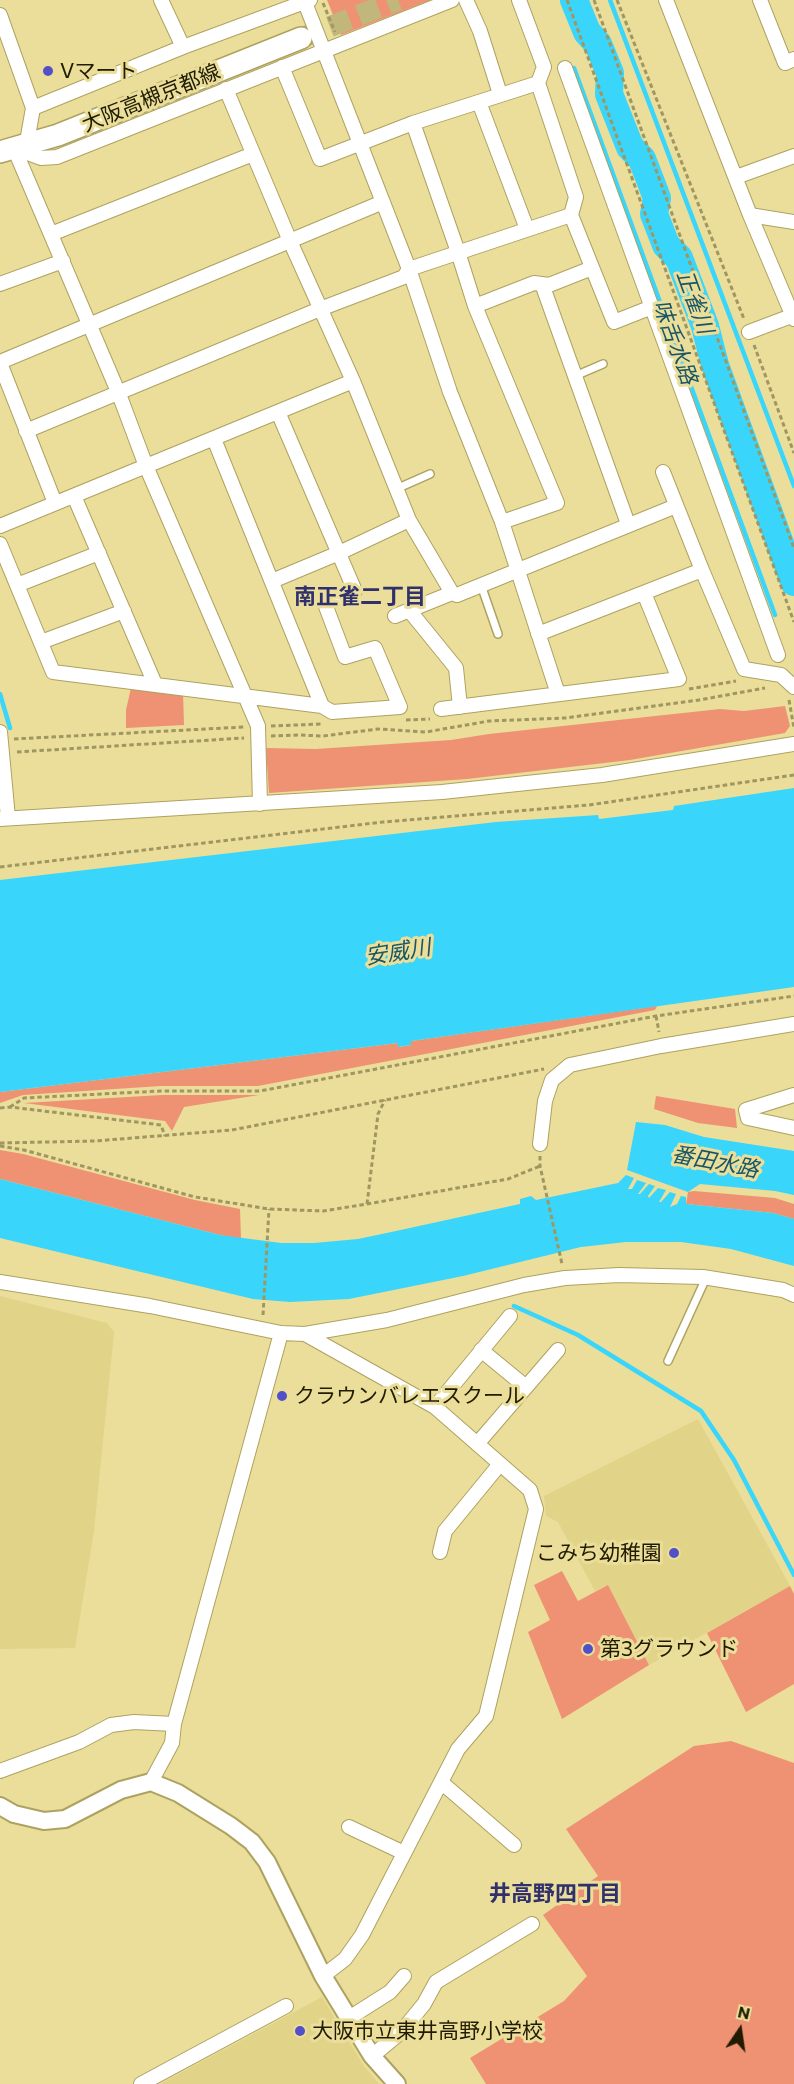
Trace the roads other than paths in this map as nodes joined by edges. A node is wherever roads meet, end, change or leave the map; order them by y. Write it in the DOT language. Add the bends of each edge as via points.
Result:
graph roads {
  1 [pos="160,0"];
  2 [pos="452,0"];
  3 [pos="466,0"];
  4 [pos="519,0"];
  5 [pos="666,0"];
  6 [pos="760,0"];
  7 [pos="310,1"];
  8 [pos="0,15"];
  9 [pos="298,33"];
  10 [pos="183,47"];
  11 [pos="324,50"];
  12 [pos="794,59"];
  13 [pos="282,67"];
  14 [pos="565,68"];
  15 [pos="538,83"];
  16 [pos="226,89"];
  17 [pos="500,94"];
  18 [pos="479,102"];
  19 [pos="33,108"];
  20 [pos="413,123"];
  21 [pos="360,145"];
  22 [pos="10,146"];
  23 [pos="253,154"];
  24 [pos="794,156"];
  25 [pos="736,177"];
  26 [pos="383,202"];
  27 [pos="571,215"];
  28 [pos="750,215"];
  29 [pos="794,222"];
  30 [pos="527,229"];
  31 [pos="51,234"];
  32 [pos="290,241"];
  33 [pos="459,252"];
  34 [pos="63,261"];
  35 [pos="592,268"];
  36 [pos="409,269"];
  37 [pos="0,284"];
  38 [pos="542,284"];
  39 [pos="475,306"];
  40 [pos="652,308"];
  41 [pos="320,309"];
  42 [pos="793,316"];
  43 [pos="90,325"];
  44 [pos="749,332"];
  45 [pos="0,362"];
  46 [pos="603,364"];
  47 [pos="575,376"];
  48 [pos="352,381"];
  49 [pos="118,394"];
  50 [pos="278,412"];
  51 [pos="26,431"];
  52 [pos="214,439"];
  53 [pos="146,466"];
  54 [pos="663,472"];
  55 [pos="430,474"];
  56 [pos="396,489"];
  57 [pos="74,496"];
  58 [pos="55,503"];
  59 [pos="676,506"];
  60 [pos="409,520"];
  61 [pos="502,522"];
  62 [pos="628,524"];
  63 [pos="0,526"];
  64 [pos="0,544"];
  65 [pos="99,553"];
  66 [pos="339,553"];
  67 [pos="517,570"];
  68 [pos="702,570"];
  69 [pos="272,581"];
  70 [pos="17,585"];
  71 [pos="482,585"];
  72 [pos="452,593"];
  73 [pos="644,593"];
  74 [pos="124,610"];
  75 [pos="409,610"];
  76 [pos="395,616"];
  77 [pos="498,634"];
  78 [pos="538,634"];
  79 [pos="40,642"];
  80 [pos="778,655"];
  81 [pos="155,684"];
  82 [pos="791,690"];
  83 [pos="558,694"];
  84 [pos="247,697"];
  85 [pos="322,706"];
  86 [pos="460,707"];
  87 [pos="441,709"];
  88 [pos="0,732"];
  89 [pos="794,744"];
  90 [pos="260,804"];
  91 [pos="4,818"];
  92 [pos="794,1024"];
  93 [pos="794,1095"];
  94 [pos="794,1128"];
  95 [pos="540,1144"];
  96 [pos="706,1278"];
  97 [pos="0,1282"];
  98 [pos="794,1295"];
  99 [pos="510,1316"];
  100 [pos="280,1333"];
  101 [pos="305,1334"];
  102 [pos="481,1350"];
  103 [pos="558,1350"];
  104 [pos="668,1360"];
  105 [pos="526,1387"];
  106 [pos="435,1407"];
  107 [pos="477,1444"];
  108 [pos="500,1464"];
  109 [pos="440,1552"];
  110 [pos="174,1724"];
  111 [pos="0,1771"];
  112 [pos="151,1782"];
  113 [pos="441,1782"];
  114 [pos="0,1806"];
  115 [pos="349,1827"];
  116 [pos="514,1845"];
  117 [pos="404,1853"];
  118 [pos="532,1924"];
  119 [pos="322,1976"];
  120 [pos="404,1976"];
  121 [pos="286,2006"];
  122 [pos="349,2018"];
  123 [pos="372,2055"];
  124 [pos="141,2084"];
  125 [pos="398,2084"];
  1 -- 10 [label="street"];
  2 -- 11 [label="street"];
  3 -- 17 [label="street"];
  4 -- 15 [label="street" via="544,68"];
  5 -- 25 [label="street"];
  6 -- 12 [label="street" via="785,63"];
  7 -- 10 [label="street"];
  7 -- 11 [label="street"];
  8 -- 19 [label="street"];
  9 -- 22 [label="main road, 大阪高槻京都線" via="53,123"];
  10 -- 19 [label="street"];
  11 -- 13 [label="street"];
  11 -- 21 [label="street"];
  13 -- 16 [label="street"];
  13 -- 21 [label="street" via="320,159"];
  14 -- 40 [label="street"];
  15 -- 17 [label="street"];
  15 -- 27 [label="street" via="576,197"];
  16 -- 22 [label="street" via="57,157 41,158"];
  16 -- 23 [label="street"];
  17 -- 18 [label="street"];
  18 -- 20 [label="street"];
  18 -- 30 [label="street"];
  19 -- 22 [label="street"];
  20 -- 21 [label="street"];
  20 -- 33 [label="street"];
  21 -- 26 [label="street"];
  22 -- 31 [label="street"];
  23 -- 31 [label="street"];
  23 -- 32 [label="street"];
  24 -- 25 [label="street"];
  25 -- 28 [label="street"];
  26 -- 32 [label="street"];
  26 -- 36 [label="street"];
  27 -- 30 [label="street"];
  27 -- 35 [label="street"];
  28 -- 29 [label="street"];
  28 -- 42 [label="street"];
  30 -- 33 [label="street"];
  31 -- 34 [label="street"];
  32 -- 41 [label="street"];
  32 -- 43 [label="street"];
  33 -- 36 [label="street"];
  33 -- 39 [label="street"];
  34 -- 37 [label="street"];
  34 -- 43 [label="street"];
  35 -- 38 [label="street" via="549,285"];
  35 -- 40 [label="street" via="614,322"];
  36 -- 41 [label="street" via="404,277"];
  36 -- 61 [label="street" via="450,392"];
  38 -- 39 [label="street" via="534,283"];
  38 -- 47 [label="street"];
  39 -- 61 [label="street" via="557,503"];
  40 -- 80 [label="street"];
  41 -- 48 [label="street"];
  41 -- 49 [label="street"];
  42 -- 44 [label="street"];
  43 -- 45 [label="street"];
  43 -- 49 [label="street"];
  45 -- 51 [label="street"];
  46 -- 47 [label="lane"];
  47 -- 62 [label="street"];
  48 -- 50 [label="street"];
  48 -- 56 [label="street"];
  49 -- 51 [label="street"];
  49 -- 53 [label="street"];
  50 -- 52 [label="street"];
  50 -- 66 [label="street"];
  51 -- 58 [label="street"];
  52 -- 53 [label="street"];
  52 -- 69 [label="street"];
  53 -- 57 [label="street"];
  53 -- 84 [label="street"];
  54 -- 59 [label="street"];
  55 -- 56 [label="lane"];
  56 -- 60 [label="street"];
  57 -- 58 [label="street"];
  57 -- 65 [label="street"];
  58 -- 63 [label="street"];
  59 -- 62 [label="street"];
  59 -- 68 [label="street"];
  60 -- 66 [label="street"];
  60 -- 72 [label="street"];
  61 -- 67 [label="street"];
  62 -- 67 [label="street"];
  64 -- 70 [label="street"];
  65 -- 70 [label="street"];
  65 -- 74 [label="street"];
  66 -- 69 [label="street"];
  66 -- 85 [label="street" via="355,591 325,604 345,657 375,648 400,707 332,712"];
  67 -- 71 [label="street"];
  67 -- 78 [label="street"];
  68 -- 73 [label="street"];
  68 -- 82 [label="street" via="744,669 781,675"];
  69 -- 85 [label="street"];
  70 -- 79 [label="street"];
  71 -- 72 [label="street" via="457,595"];
  71 -- 77 [label="lane"];
  72 -- 75 [label="street"];
  73 -- 78 [label="street"];
  73 -- 83 [label="street" via="679,679"];
  74 -- 79 [label="street"];
  74 -- 81 [label="street"];
  75 -- 76 [label="street"];
  75 -- 86 [label="street" via="456,668 463,670"];
  78 -- 83 [label="street"];
  79 -- 81 [label="street" via="53,672"];
  81 -- 84 [label="street"];
  83 -- 86 [label="street"];
  84 -- 85 [label="street"];
  84 -- 90 [label="street" via="258,726"];
  86 -- 87 [label="street"];
  88 -- 91 [label="street"];
  89 -- 90 [label="street" via="602,775 442,792"];
  90 -- 91 [label="street"];
  92 -- 95 [label="street" via="570,1065 552,1080 545,1101"];
  93 -- 94 [label="street" via="746,1110 748,1118"];
  96 -- 98 [label="street"];
  96 -- 101 [label="street" via="565,1278 387,1320"];
  96 -- 104 [label="lane"];
  97 -- 100 [label="street" via="150,1306"];
  99 -- 102 [label="street"];
  100 -- 101 [label="street"];
  100 -- 110 [label="street"];
  101 -- 106 [label="street"];
  102 -- 105 [label="street"];
  102 -- 106 [label="street"];
  103 -- 105 [label="street"];
  105 -- 107 [label="street"];
  106 -- 107 [label="street"];
  107 -- 108 [label="street"];
  108 -- 109 [label="street" via="445,1531"];
  108 -- 113 [label="street" via="530,1490 536,1509 486,1716 458,1749"];
  110 -- 111 [label="street" via="111,1725 79,1742"];
  110 -- 112 [label="street" via="172,1743"];
  112 -- 114 [label="street" via="121,1790 65,1819 44,1821 14,1814"];
  112 -- 119 [label="street" via="177,1793 252,1842 267,1863"];
  113 -- 116 [label="street"];
  113 -- 117 [label="street"];
  115 -- 117 [label="street"];
  117 -- 119 [label="street" via="362,1935 345,1959"];
  118 -- 123 [label="street" via="436,1982 401,2032"];
  119 -- 122 [label="street"];
  120 -- 122 [label="street" via="390,1992"];
  121 -- 124 [label="street"];
  122 -- 123 [label="street"];
  123 -- 125 [label="street"];
}
